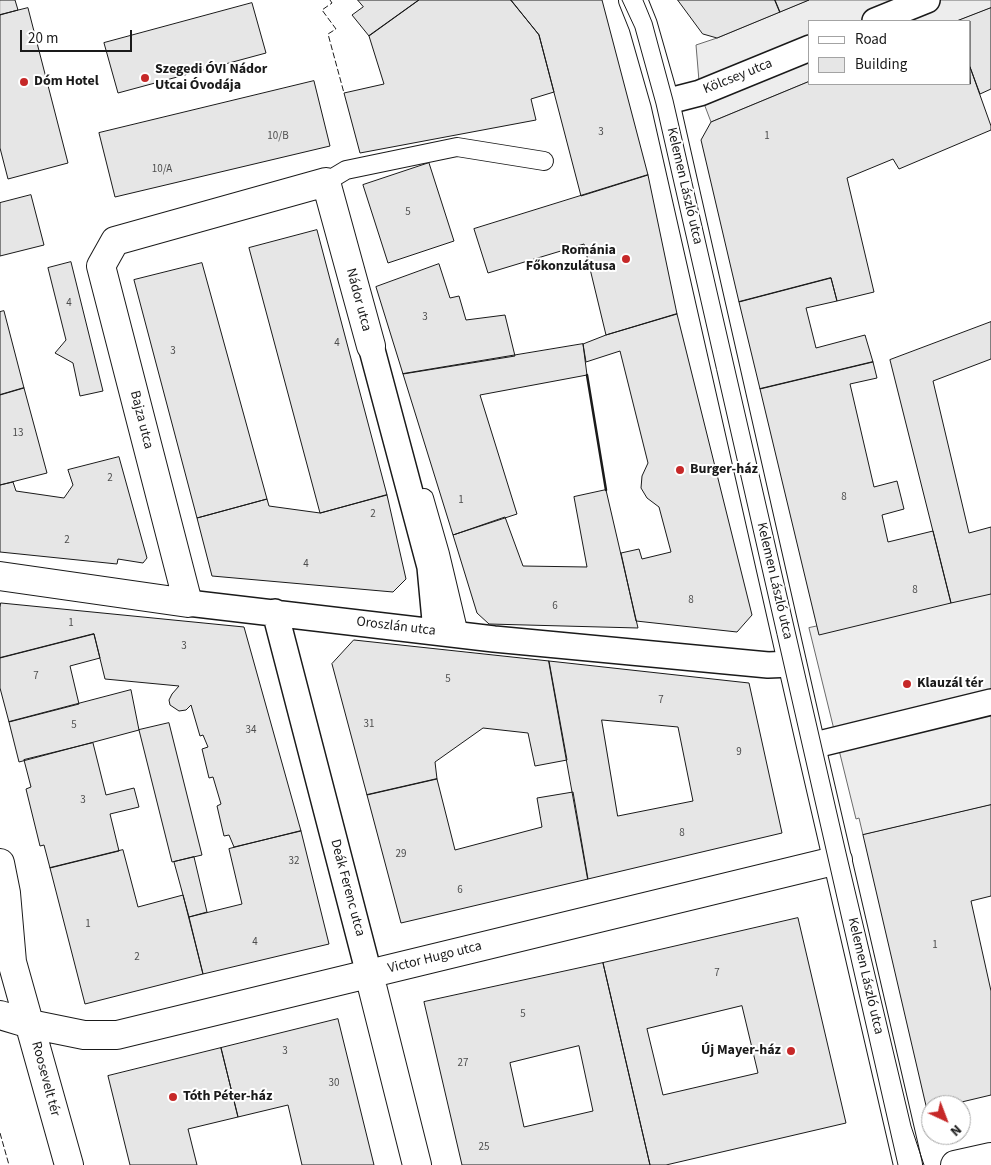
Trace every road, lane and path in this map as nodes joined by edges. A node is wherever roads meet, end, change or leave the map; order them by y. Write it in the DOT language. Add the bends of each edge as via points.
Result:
graph roads {
  1 [pos="633,0"];
  2 [pos="926,0"];
  3 [pos="877,20"];
  4 [pos="808,49"];
  5 [pos="665,102"];
  6 [pos="544,161"];
  7 [pos="326,182"];
  8 [pos="370,346"];
  9 [pos="413,460"];
  10 [pos="0,576"];
  11 [pos="188,603"];
  12 [pos="275,612"];
  13 [pos="448,633"];
  14 [pos="792,664"];
  15 [pos="991,702"];
  16 [pos="811,746"];
  17 [pos="838,860"];
  18 [pos="0,863"];
  19 [pos="370,974"];
  20 [pos="0,1014"];
  21 [pos="30,1024"];
  22 [pos="69,1165"];
  23 [pos="417,1165"];
  24 [pos="908,1165"];
  1 -- 5 [label="street, Kelemen László utca" via="644,25"];
  2 -- 3 [label="street"];
  4 -- 5 [label="street, Kölcsey utca" via="700,93"];
  5 -- 14 [label="street, Kelemen László utca"];
  6 -- 7 [label="lane" via="457,147 346,170"];
  7 -- 8 [label="street, Nádor utca"];
  7 -- 11 [label="street, Bajza utca" via="115,241 101,266"];
  8 -- 13 [label="street, Nádor utca"];
  9 -- 13 [label="lane" via="440,554"];
  10 -- 11 [label="street, Oroszlán utca"];
  11 -- 12 [label="street, Oroszlán utca"];
  12 -- 13 [label="street, Oroszlán utca"];
  12 -- 19 [label="street, Deák Ferenc utca"];
  13 -- 14 [label="street, Oroszlán utca" via="768,665"];
  14 -- 16 [label="street, Kelemen László utca"];
  15 -- 16 [label="street"];
  16 -- 17 [label="street, Kelemen László utca"];
  17 -- 19 [label="street, Victor Hugo utca"];
  17 -- 24 [label="street, Kelemen László utca"];
  18 -- 21 [label="street" via="12,962"];
  19 -- 21 [label="street, Victor Hugo utca" via="117,1035 84,1035"];
  19 -- 23 [label="street, Deák Ferenc utca"];
  20 -- 21 [label="street, Roosevelt tér"];
  21 -- 22 [label="street, Roosevelt tér"];
}
